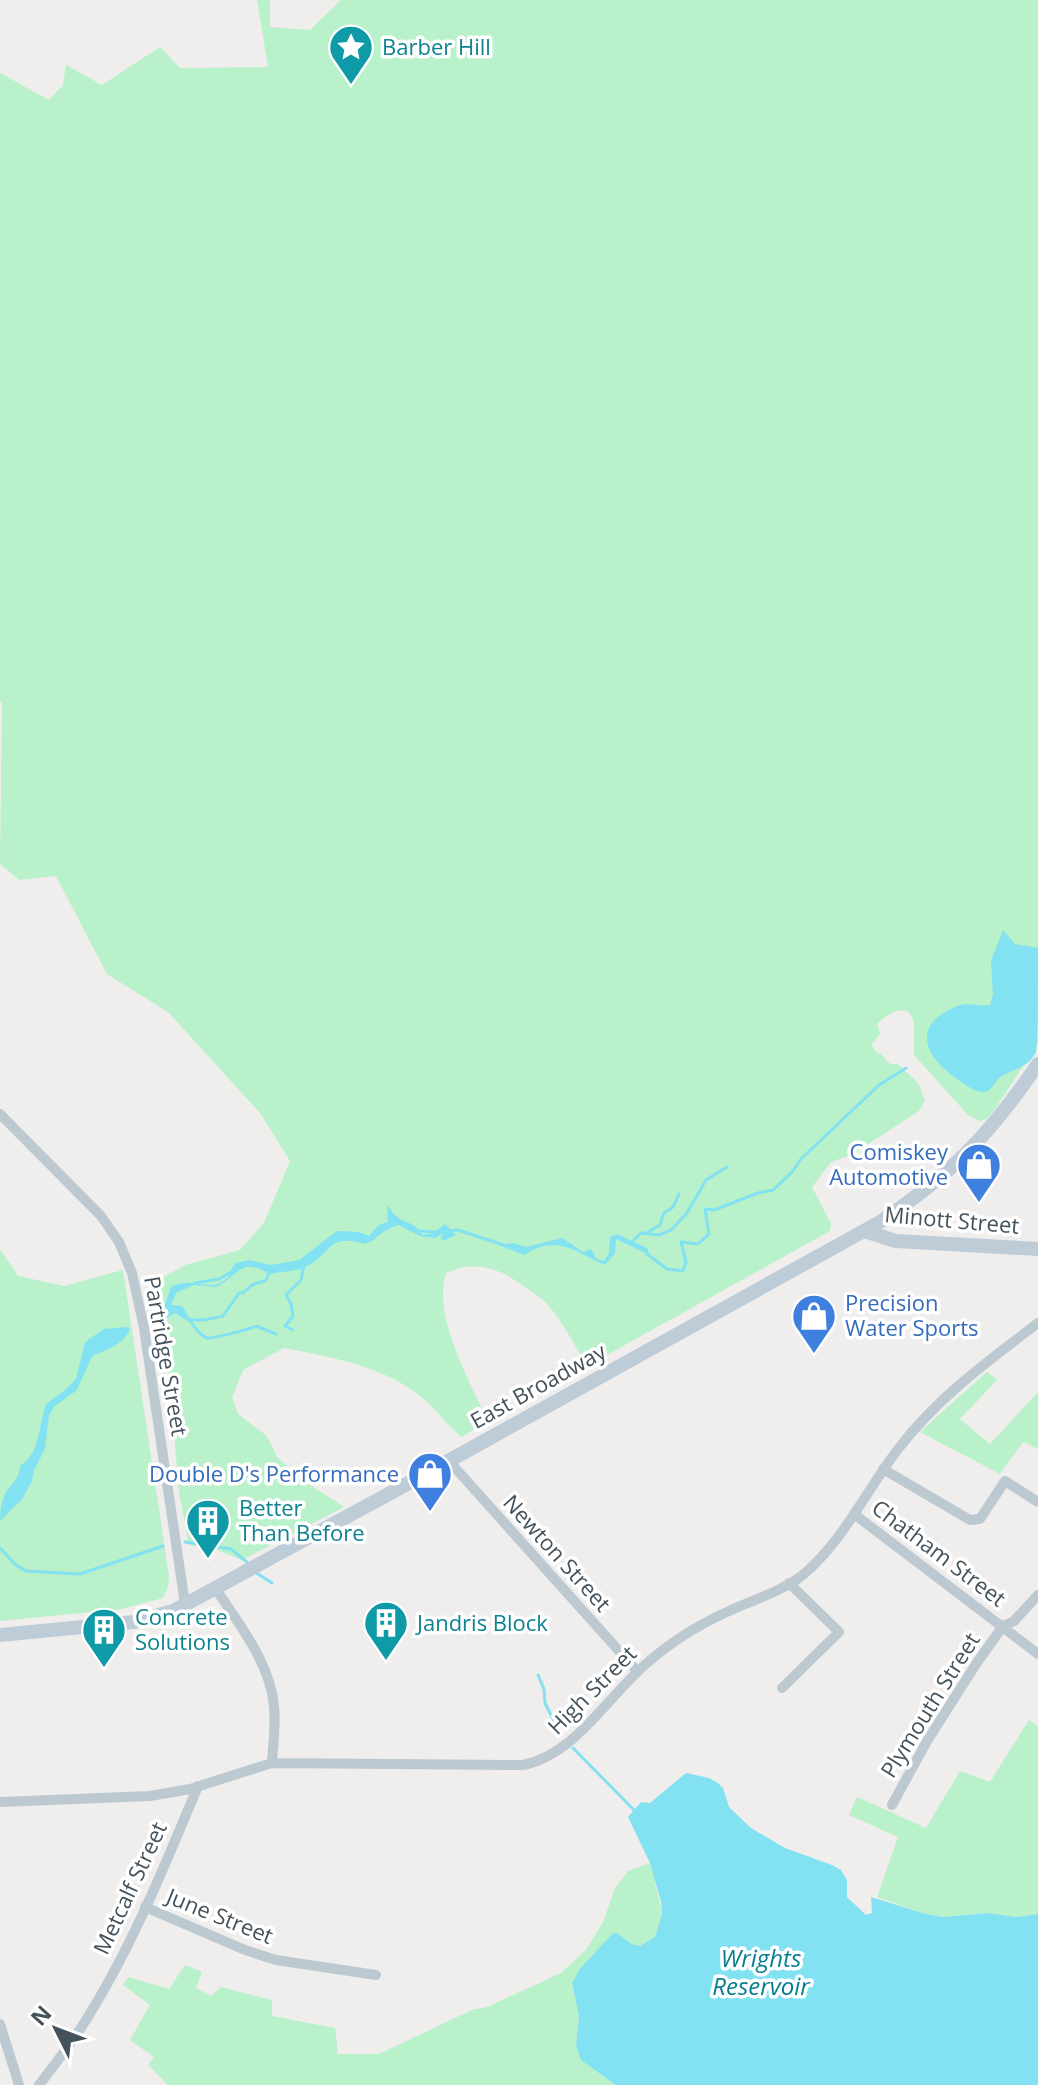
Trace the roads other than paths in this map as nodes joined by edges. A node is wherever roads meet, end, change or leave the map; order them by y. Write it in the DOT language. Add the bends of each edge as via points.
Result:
graph roads {
  1 [pos="1038,1064"];
  2 [pos="0,1114"];
  3 [pos="864,1231"];
  4 [pos="1038,1249"];
  5 [pos="1038,1323"];
  6 [pos="449,1461"];
  7 [pos="883,1469"];
  8 [pos="1038,1502"];
  9 [pos="854,1514"];
  10 [pos="789,1583"];
  11 [pos="216,1589"];
  12 [pos="1038,1595"];
  13 [pos="185,1604"];
  14 [pos="1003,1626"];
  15 [pos="0,1635"];
  16 [pos="1038,1654"];
  17 [pos="637,1671"];
  18 [pos="782,1688"];
  19 [pos="272,1763"];
  20 [pos="198,1786"];
  21 [pos="0,1802"];
  22 [pos="892,1805"];
  23 [pos="145,1907"];
  24 [pos="376,1975"];
  25 [pos="0,2024"];
  26 [pos="19,2085"];
  27 [pos="39,2085"];
  1 -- 3 [label="main road, East Broadway" via="976,1146 916,1198"];
  2 -- 13 [label="street, Partridge Street" via="101,1216 132,1273"];
  3 -- 4 [label="main road, Minott Street" via="896,1241"];
  3 -- 6 [label="main road, East Broadway"];
  5 -- 7 [label="street, High Street" via="951,1392"];
  6 -- 11 [label="main road, East Broadway"];
  6 -- 17 [label="street, Newton Street"];
  7 -- 8 [label="street" via="975,1521 1005,1481"];
  7 -- 9 [label="street, High Street"];
  9 -- 10 [label="street, High Street" via="819,1559"];
  9 -- 14 [label="street, Chatham Street"];
  10 -- 17 [label="street, High Street" via="694,1628"];
  10 -- 18 [label="street" via="839,1632"];
  11 -- 13 [label="main road, East Broadway"];
  11 -- 19 [label="street" via="263,1666 274,1706"];
  12 -- 14 [label="street, Plymouth Street"];
  13 -- 15 [label="main road, East Broadway" via="134,1622"];
  14 -- 16 [label="street, Chatham Street"];
  14 -- 22 [label="street, Plymouth Street"];
  17 -- 19 [label="street, High Street" via="569,1743 539,1762"];
  19 -- 20 [label="street, High Street"];
  20 -- 21 [label="street, High Street" via="150,1796"];
  20 -- 23 [label="street, Metcalf Street"];
  23 -- 24 [label="street, June Street" via="276,1960"];
  23 -- 27 [label="street, Metcalf Street" via="85,2022"];
  25 -- 26 [label="street"];
}
